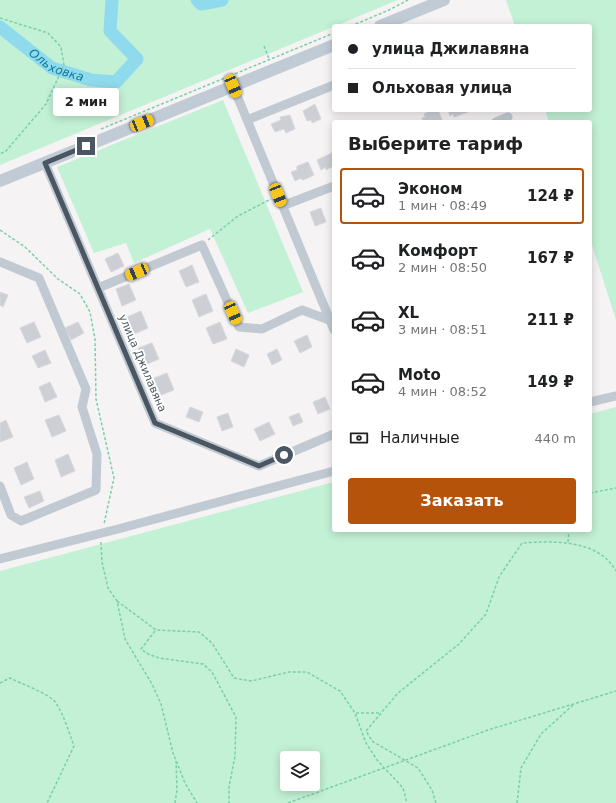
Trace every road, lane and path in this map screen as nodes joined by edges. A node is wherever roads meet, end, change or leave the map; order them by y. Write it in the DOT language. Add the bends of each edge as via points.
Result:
graph roads {
  1 [pos="408,0"];
  2 [pos="444,0"];
  3 [pos="0,18"];
  4 [pos="356,24"];
  5 [pos="385,24"];
  6 [pos="332,34"];
  7 [pos="264,46"];
  8 [pos="332,46"];
  9 [pos="270,59"];
  10 [pos="233,86"];
  11 [pos="332,86"];
  12 [pos="247,120"];
  13 [pos="95,131"];
  14 [pos="0,154"];
  15 [pos="45,163"];
  16 [pos="0,181"];
  17 [pos="332,187"];
  18 [pos="278,195"];
  19 [pos="282,206"];
  20 [pos="0,230"];
  21 [pos="202,245"];
  22 [pos="0,262"];
  23 [pos="98,288"];
  24 [pos="332,326"];
  25 [pos="616,396"];
  26 [pos="592,402"];
  27 [pos="332,435"];
  28 [pos="332,472"];
  29 [pos="0,486"];
  30 [pos="616,488"];
  31 [pos="592,493"];
  32 [pos="569,532"];
  33 [pos="101,533"];
  34 [pos="568,542"];
  35 [pos="0,558"];
  36 [pos="616,571"];
  37 [pos="116,601"];
  38 [pos="156,630"];
  39 [pos="0,683"];
  40 [pos="616,691"];
  41 [pos="575,704"];
  42 [pos="355,713"];
  43 [pos="380,713"];
  44 [pos="175,759"];
  45 [pos="404,760"];
  46 [pos="384,767"];
  47 [pos="47,803"];
  48 [pos="175,803"];
  49 [pos="197,803"];
  50 [pos="229,803"];
  51 [pos="288,803"];
  52 [pos="407,803"];
  53 [pos="436,803"];
  54 [pos="517,803"];
  1 -- 4 [label="path"];
  2 -- 5 [label="main road"];
  3 -- 14 [label="path" via="48,33 61,46 64,65 46,104 11,145"];
  6 -- 9 [label="path"];
  7 -- 9 [label="path"];
  8 -- 10 [label="main road"];
  9 -- 13 [label="path"];
  10 -- 12 [label="street"];
  10 -- 15 [label="main road"];
  11 -- 12 [label="street"];
  12 -- 18 [label="street"];
  15 -- 16 [label="main road"];
  15 -- 23 [label="street, улица Джилавяна"];
  17 -- 19 [label="street"];
  18 -- 19 [label="street"];
  18 -- 21 [label="path" via="238,216"];
  19 -- 24 [label="street"];
  20 -- 33 [label="path" via="25,247 58,279 80,294 90,312 95,339 96,399 114,478"];
  21 -- 23 [label="street"];
  21 -- 24 [label="street" via="239,327 262,329 302,310"];
  22 -- 29 [label="street" via="39,278 86,389 82,407 97,454 96,490 21,521 11,515"];
  23 -- 27 [label="street, улица Джилавяна" via="155,423 259,466"];
  25 -- 26 [label="street"];
  28 -- 33 [label="street"];
  30 -- 31 [label="path"];
  32 -- 34 [label="path"];
  33 -- 35 [label="street"];
  33 -- 37 [label="path" via="102,562 108,588"];
  34 -- 36 [label="path" via="587,548 610,561"];
  34 -- 43 [label="path" via="522,543 499,577 486,614 459,644 398,693"];
  37 -- 38 [label="path"];
  37 -- 44 [label="path" via="125,639 161,704"];
  38 -- 42 [label="path" via="199,632 212,643 234,678 251,681 289,672 307,672 340,691"];
  38 -- 50 [label="path" via="141,649 159,658 203,664 212,672 236,716 235,756 229,787"];
  39 -- 47 [label="path" via="10,678 46,695 56,702 65,722 74,746"];
  40 -- 41 [label="path"];
  41 -- 45 [label="path" via="488,730"];
  41 -- 54 [label="path" via="541,734 522,768"];
  42 -- 43 [label="path"];
  42 -- 46 [label="path" via="366,743"];
  43 -- 45 [label="path" via="366,731 372,741"];
  44 -- 48 [label="path"];
  44 -- 49 [label="path"];
  45 -- 46 [label="path"];
  45 -- 53 [label="path" via="418,768 432,790"];
  46 -- 51 [label="path"];
  46 -- 52 [label="path" via="404,788"];
}
